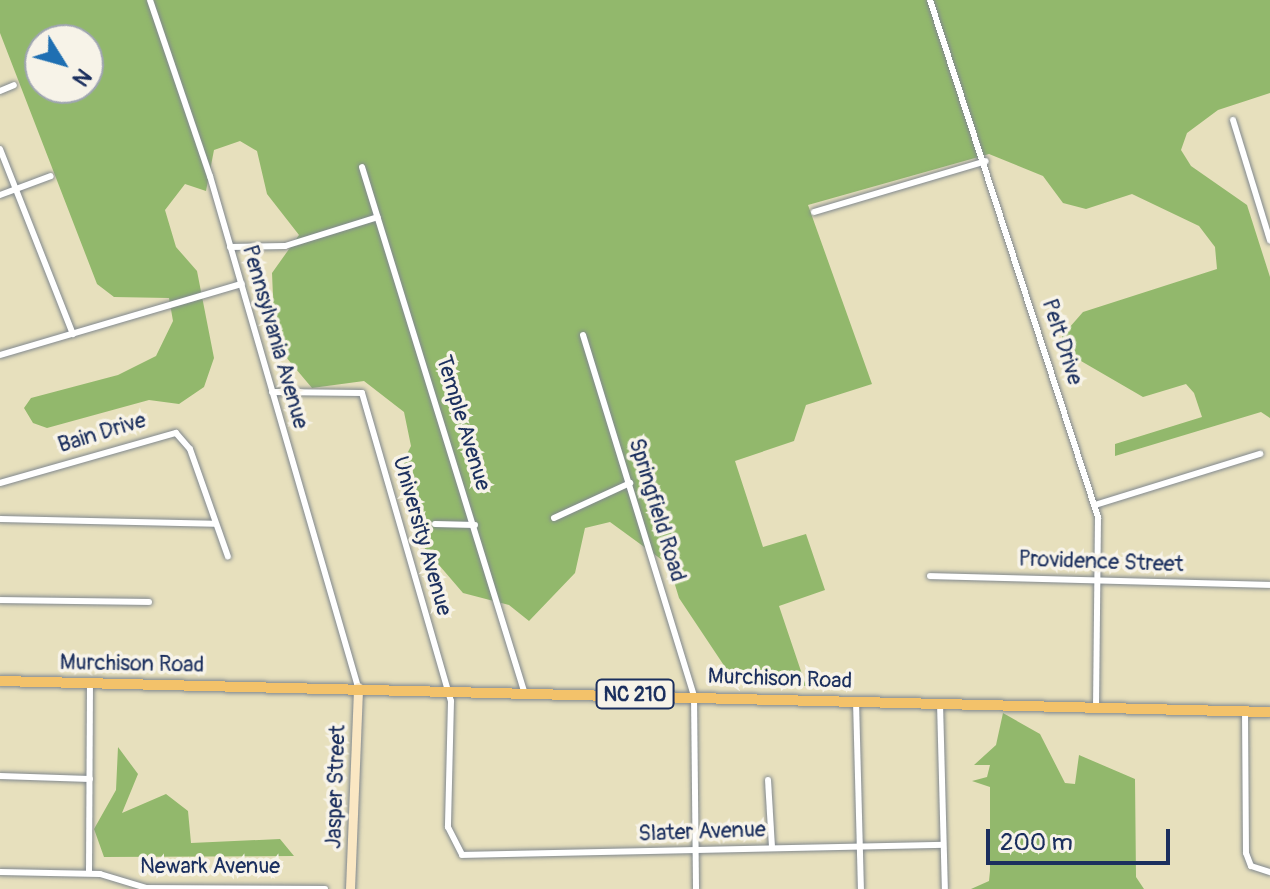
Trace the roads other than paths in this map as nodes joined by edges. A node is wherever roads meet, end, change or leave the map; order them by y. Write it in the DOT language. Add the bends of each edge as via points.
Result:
graph roads {
  1 [pos="150,0"];
  2 [pos="930,0"];
  3 [pos="14,85"];
  4 [pos="0,91"];
  5 [pos="1233,120"];
  6 [pos="0,149"];
  7 [pos="986,161"];
  8 [pos="362,167"];
  9 [pos="51,176"];
  10 [pos="16,189"];
  11 [pos="0,195"];
  12 [pos="814,212"];
  13 [pos="378,217"];
  14 [pos="1270,240"];
  15 [pos="230,247"];
  16 [pos="242,284"];
  17 [pos="73,334"];
  18 [pos="583,335"];
  19 [pos="0,355"];
  20 [pos="272,392"];
  21 [pos="1260,454"];
  22 [pos="0,483"];
  23 [pos="630,483"];
  24 [pos="1095,505"];
  25 [pos="554,518"];
  26 [pos="0,519"];
  27 [pos="214,524"];
  28 [pos="435,524"];
  29 [pos="475,525"];
  30 [pos="228,557"];
  31 [pos="930,576"];
  32 [pos="1098,580"];
  33 [pos="1270,585"];
  34 [pos="0,600"];
  35 [pos="149,602"];
  36 [pos="0,681"];
  37 [pos="90,684"];
  38 [pos="358,687"];
  39 [pos="447,689"];
  40 [pos="524,691"];
  41 [pos="694,696"];
  42 [pos="856,701"];
  43 [pos="940,703"];
  44 [pos="1096,707"];
  45 [pos="1245,711"];
  46 [pos="1270,712"];
  47 [pos="0,776"];
  48 [pos="90,779"];
  49 [pos="768,780"];
  50 [pos="943,845"];
  51 [pos="859,847"];
  52 [pos="772,848"];
  53 [pos="695,850"];
  54 [pos="462,855"];
  55 [pos="0,872"];
  56 [pos="1270,872"];
  57 [pos="89,873"];
  58 [pos="325,889"];
  59 [pos="350,889"];
  60 [pos="696,889"];
  61 [pos="861,889"];
  62 [pos="945,889"];
  1 -- 15 [label="street, Pennsylvania Avenue"];
  2 -- 7 [label="street, Pelt Drive"];
  3 -- 4 [label="street"];
  5 -- 14 [label="street"];
  6 -- 10 [label="street"];
  7 -- 12 [label="street"];
  7 -- 24 [label="street, Pelt Drive"];
  8 -- 13 [label="street, Temple Avenue"];
  9 -- 10 [label="street"];
  10 -- 11 [label="street"];
  10 -- 17 [label="street"];
  13 -- 15 [label="street" via="285,246"];
  13 -- 29 [label="street, Temple Avenue"];
  15 -- 16 [label="street, Pennsylvania Avenue"];
  16 -- 17 [label="street"];
  16 -- 20 [label="street, Pennsylvania Avenue"];
  17 -- 19 [label="street"];
  18 -- 23 [label="street, Springfield Road"];
  20 -- 38 [label="street, Pennsylvania Avenue"];
  20 -- 39 [label="street, University Avenue" via="362,393"];
  21 -- 24 [label="street"];
  22 -- 27 [label="street, Bain Drive" via="172,432 190,449"];
  23 -- 25 [label="street"];
  23 -- 41 [label="street, Springfield Road"];
  24 -- 32 [label="street, Pelt Drive"];
  26 -- 27 [label="street"];
  27 -- 30 [label="street, Bain Drive"];
  28 -- 29 [label="street"];
  29 -- 40 [label="street, Temple Avenue"];
  31 -- 32 [label="street, Providence Street"];
  32 -- 33 [label="street, Providence Street"];
  32 -- 44 [label="street, Pelt Drive"];
  34 -- 35 [label="street"];
  36 -- 37 [label="main road, Murchison Road / NC 210"];
  37 -- 38 [label="main road, Murchison Road / NC 210"];
  37 -- 48 [label="street"];
  38 -- 39 [label="main road, Murchison Road / NC 210"];
  38 -- 59 [label="street, Jasper Street"];
  39 -- 40 [label="main road, Murchison Road / NC 210"];
  39 -- 54 [label="street, University Avenue" via="448,827"];
  40 -- 41 [label="main road, Murchison Road / NC 210"];
  41 -- 42 [label="main road, Murchison Road / NC 210"];
  41 -- 53 [label="street, Springfield Road"];
  42 -- 43 [label="main road, Murchison Road / NC 210"];
  42 -- 51 [label="street"];
  43 -- 44 [label="main road, Murchison Road / NC 210"];
  43 -- 50 [label="street"];
  44 -- 45 [label="main road, Murchison Road / NC 210"];
  45 -- 46 [label="main road, Murchison Road / NC 210"];
  45 -- 56 [label="street" via="1246,853 1251,866"];
  47 -- 48 [label="street"];
  48 -- 57 [label="street"];
  49 -- 52 [label="street"];
  50 -- 51 [label="street, Slater Avenue"];
  50 -- 62 [label="street"];
  51 -- 52 [label="street, Slater Avenue"];
  51 -- 61 [label="street"];
  52 -- 53 [label="street, Slater Avenue"];
  53 -- 54 [label="street, Slater Avenue"];
  53 -- 60 [label="street, Springfield Road"];
  55 -- 57 [label="street, Newark Avenue"];
  57 -- 58 [label="street, Newark Avenue" via="146,888"];
}
